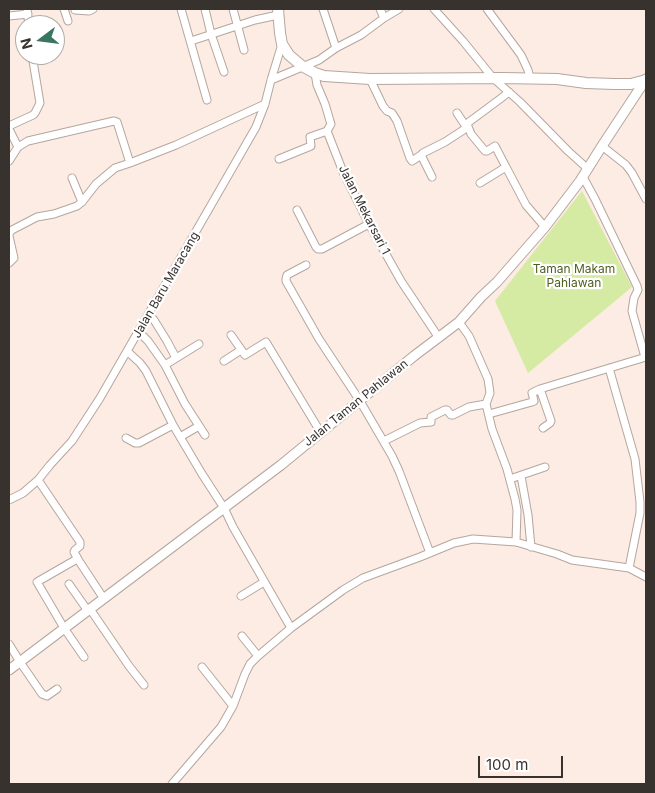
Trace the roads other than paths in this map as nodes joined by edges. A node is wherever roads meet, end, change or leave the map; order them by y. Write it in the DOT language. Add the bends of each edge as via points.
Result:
graph roads {
  1 [pos="64,9"];
  2 [pos="93,9"];
  3 [pos="181,9"];
  4 [pos="205,9"];
  5 [pos="233,9"];
  6 [pos="323,9"];
  7 [pos="380,9"];
  8 [pos="399,9"];
  9 [pos="434,9"];
  10 [pos="487,9"];
  11 [pos="76,10"];
  12 [pos="28,11"];
  13 [pos="278,12"];
  14 [pos="9,16"];
  15 [pos="384,18"];
  16 [pos="68,21"];
  17 [pos="238,26"];
  18 [pos="211,34"];
  19 [pos="191,42"];
  20 [pos="282,44"];
  21 [pos="336,48"];
  22 [pos="244,50"];
  23 [pos="34,65"];
  24 [pos="302,66"];
  25 [pos="224,72"];
  26 [pos="315,73"];
  27 [pos="493,78"];
  28 [pos="530,78"];
  29 [pos="370,79"];
  30 [pos="271,80"];
  31 [pos="646,80"];
  32 [pos="509,92"];
  33 [pos="207,100"];
  34 [pos="265,104"];
  35 [pos="457,113"];
  36 [pos="9,127"];
  37 [pos="467,128"];
  38 [pos="327,131"];
  39 [pos="602,146"];
  40 [pos="18,147"];
  41 [pos="421,156"];
  42 [pos="280,159"];
  43 [pos="9,161"];
  44 [pos="130,163"];
  45 [pos="506,166"];
  46 [pos="585,173"];
  47 [pos="432,177"];
  48 [pos="72,178"];
  49 [pos="480,183"];
  50 [pos="646,199"];
  51 [pos="82,202"];
  52 [pos="298,210"];
  53 [pos="370,224"];
  54 [pos="545,227"];
  55 [pos="9,263"];
  56 [pos="306,265"];
  57 [pos="637,286"];
  58 [pos="645,288"];
  59 [pos="148,315"];
  60 [pos="459,322"];
  61 [pos="139,332"];
  62 [pos="231,335"];
  63 [pos="439,338"];
  64 [pos="199,344"];
  65 [pos="241,350"];
  66 [pos="127,351"];
  67 [pos="646,357"];
  68 [pos="176,358"];
  69 [pos="224,361"];
  70 [pos="164,365"];
  71 [pos="609,368"];
  72 [pos="540,388"];
  73 [pos="360,401"];
  74 [pos="486,404"];
  75 [pos="489,414"];
  76 [pos="172,425"];
  77 [pos="199,426"];
  78 [pos="543,428"];
  79 [pos="322,432"];
  80 [pos="205,435"];
  81 [pos="180,437"];
  82 [pos="126,438"];
  83 [pos="384,441"];
  84 [pos="545,467"];
  85 [pos="521,476"];
  86 [pos="510,479"];
  87 [pos="38,480"];
  88 [pos="9,500"];
  89 [pos="224,508"];
  90 [pos="516,542"];
  91 [pos="531,547"];
  92 [pos="430,553"];
  93 [pos="77,559"];
  94 [pos="629,568"];
  95 [pos="646,577"];
  96 [pos="264,582"];
  97 [pos="68,584"];
  98 [pos="241,596"];
  99 [pos="104,598"];
  100 [pos="89,610"];
  101 [pos="64,628"];
  102 [pos="291,628"];
  103 [pos="242,636"];
  104 [pos="9,644"];
  105 [pos="258,656"];
  106 [pos="84,657"];
  107 [pos="20,662"];
  108 [pos="202,667"];
  109 [pos="9,670"];
  110 [pos="144,685"];
  111 [pos="57,689"];
  112 [pos="233,706"];
  113 [pos="172,784"];
  1 -- 16 [label="street"];
  2 -- 11 [label="street"];
  3 -- 19 [label="street"];
  4 -- 18 [label="street"];
  5 -- 17 [label="street"];
  6 -- 21 [label="street"];
  7 -- 15 [label="street"];
  8 -- 15 [label="street"];
  9 -- 27 [label="street"];
  10 -- 28 [label="street" via="520,56"];
  12 -- 14 [label="street"];
  13 -- 17 [label="street"];
  13 -- 20 [label="highway"];
  15 -- 21 [label="street"];
  17 -- 18 [label="street"];
  17 -- 22 [label="street"];
  18 -- 19 [label="street"];
  18 -- 25 [label="street"];
  19 -- 33 [label="street"];
  20 -- 24 [label="highway" via="288,55"];
  20 -- 30 [label="street, Jalan Baru Maracang"];
  21 -- 24 [label="street" via="319,60"];
  23 -- 36 [label="street" via="40,103 33,115"];
  24 -- 26 [label="highway"];
  24 -- 30 [label="street"];
  26 -- 29 [label="highway"];
  26 -- 38 [label="street, Jalan Mekarsari 1" via="331,124"];
  27 -- 28 [label="highway"];
  27 -- 29 [label="highway"];
  27 -- 32 [label="street"];
  28 -- 31 [label="highway" via="614,84"];
  29 -- 41 [label="street" via="383,106 397,121 410,158 412,161"];
  30 -- 34 [label="street, Jalan Baru Maracang"];
  31 -- 39 [label="main road, Jalan Taman Pahlawan"];
  32 -- 37 [label="street" via="468,122"];
  32 -- 46 [label="street"];
  34 -- 44 [label="street"];
  34 -- 59 [label="street, Jalan Baru Maracang" via="248,142"];
  35 -- 37 [label="street"];
  36 -- 40 [label="street"];
  37 -- 41 [label="street"];
  37 -- 45 [label="street" via="485,151 496,147"];
  38 -- 42 [label="street" via="310,137 311,146"];
  38 -- 53 [label="street, Jalan Mekarsari 1" via="343,172"];
  39 -- 46 [label="main road, Jalan Taman Pahlawan"];
  39 -- 50 [label="street" via="632,172"];
  40 -- 43 [label="street"];
  40 -- 44 [label="street" via="28,141 114,120"];
  41 -- 47 [label="street"];
  44 -- 51 [label="street" via="115,168"];
  45 -- 49 [label="street"];
  45 -- 54 [label="street" via="526,205"];
  46 -- 54 [label="main road, Jalan Taman Pahlawan"];
  46 -- 57 [label="street"];
  48 -- 51 [label="street"];
  51 -- 55 [label="street" via="68,210 36,217 12,230 9,236 14,258"];
  52 -- 53 [label="street" via="318,249"];
  53 -- 63 [label="street, Jalan Mekarsari 1" via="401,281"];
  54 -- 60 [label="main road, Jalan Taman Pahlawan"];
  56 -- 73 [label="street" via="287,275 286,279"];
  57 -- 58 [label="street"];
  57 -- 67 [label="street" via="632,311"];
  59 -- 61 [label="street, Jalan Baru Maracang"];
  59 -- 68 [label="street"];
  60 -- 63 [label="main road, Jalan Taman Pahlawan"];
  60 -- 74 [label="street" via="469,336 488,379 490,393"];
  61 -- 66 [label="street, Jalan Baru Maracang"];
  61 -- 70 [label="street"];
  62 -- 65 [label="street"];
  63 -- 73 [label="main road, Jalan Taman Pahlawan"];
  64 -- 68 [label="street"];
  65 -- 69 [label="street"];
  65 -- 79 [label="street" via="245,355 266,342"];
  66 -- 76 [label="street" via="146,371"];
  66 -- 87 [label="street, Jalan Baru Maracang" via="76,436"];
  67 -- 71 [label="street"];
  68 -- 70 [label="street"];
  70 -- 77 [label="street"];
  71 -- 72 [label="street"];
  71 -- 94 [label="street" via="636,459 640,512"];
  72 -- 75 [label="street" via="532,393 534,401"];
  72 -- 78 [label="street" via="551,421"];
  73 -- 79 [label="main road, Jalan Taman Pahlawan"];
  73 -- 83 [label="street"];
  74 -- 75 [label="street"];
  74 -- 83 [label="street" via="469,407 453,415 445,410 431,417 431,422 420,423"];
  75 -- 86 [label="street"];
  76 -- 81 [label="street"];
  76 -- 82 [label="street" via="139,443"];
  77 -- 80 [label="street"];
  77 -- 81 [label="street"];
  79 -- 89 [label="main road, Jalan Taman Pahlawan"];
  81 -- 89 [label="street"];
  83 -- 92 [label="street"];
  84 -- 85 [label="street"];
  85 -- 86 [label="street"];
  85 -- 91 [label="street"];
  86 -- 90 [label="street" via="517,510"];
  87 -- 88 [label="street, Jalan Baru Maracang"];
  87 -- 93 [label="street" via="80,542 74,551"];
  89 -- 96 [label="street"];
  89 -- 99 [label="main road, Jalan Taman Pahlawan"];
  90 -- 91 [label="street"];
  90 -- 92 [label="street" via="464,540"];
  91 -- 94 [label="street" via="572,560"];
  92 -- 102 [label="street" via="350,585"];
  93 -- 99 [label="street"];
  93 -- 101 [label="street" via="37,582"];
  94 -- 95 [label="street"];
  96 -- 98 [label="street"];
  96 -- 102 [label="street"];
  97 -- 100 [label="street"];
  99 -- 100 [label="main road, Jalan Taman Pahlawan"];
  100 -- 101 [label="main road, Jalan Taman Pahlawan"];
  100 -- 110 [label="street"];
  101 -- 106 [label="street"];
  101 -- 107 [label="main road, Jalan Taman Pahlawan"];
  102 -- 105 [label="street"];
  103 -- 105 [label="street"];
  104 -- 107 [label="street"];
  105 -- 112 [label="street" via="245,674"];
  107 -- 109 [label="main road, Jalan Taman Pahlawan"];
  107 -- 111 [label="street" via="42,694 48,696"];
  108 -- 112 [label="street"];
  112 -- 113 [label="street" via="217,732"];
}
